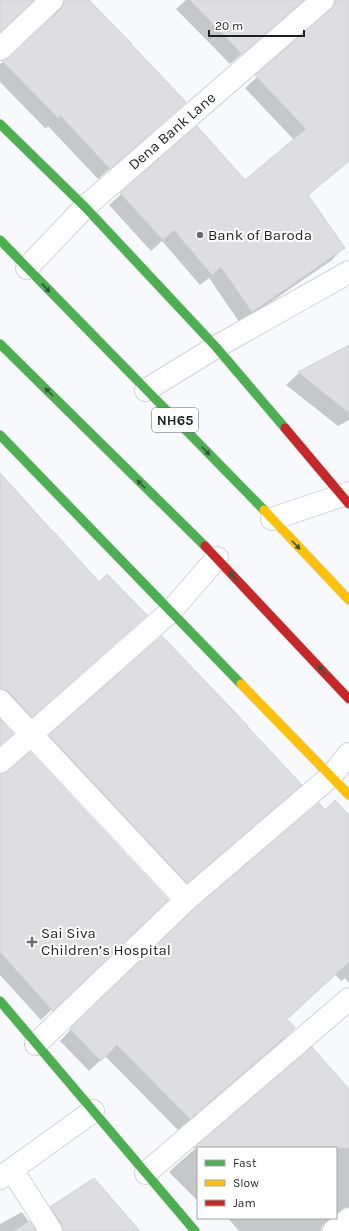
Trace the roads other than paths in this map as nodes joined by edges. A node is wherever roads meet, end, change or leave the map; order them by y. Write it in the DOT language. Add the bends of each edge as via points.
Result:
graph roads {
  1 [pos="52,0"];
  2 [pos="323,0"];
  3 [pos="0,49"];
  4 [pos="0,124"];
  5 [pos="85,207"];
  6 [pos="0,240"];
  7 [pos="27,268"];
  8 [pos="349,272"];
  9 [pos="0,344"];
  10 [pos="216,347"];
  11 [pos="146,390"];
  12 [pos="0,435"];
  13 [pos="346,498"];
  14 [pos="272,519"];
  15 [pos="217,558"];
  16 [pos="349,600"];
  17 [pos="171,611"];
  18 [pos="349,699"];
  19 [pos="0,701"];
  20 [pos="31,735"];
  21 [pos="349,754"];
  22 [pos="0,762"];
  23 [pos="331,776"];
  24 [pos="349,795"];
  25 [pos="186,900"];
  26 [pos="349,999"];
  27 [pos="0,1001"];
  28 [pos="36,1044"];
  29 [pos="93,1110"];
  30 [pos="146,1173"];
  31 [pos="6,1174"];
  32 [pos="349,1219"];
  33 [pos="51,1231"];
  34 [pos="195,1231"];
  35 [pos="334,1231"];
  1 -- 3 [label="street"];
  2 -- 5 [label="street, Dena Bank Lane"];
  4 -- 5 [label="main road"];
  5 -- 7 [label="street, Dena Bank Lane"];
  5 -- 10 [label="main road"];
  6 -- 7 [label="main road, NH65"];
  7 -- 11 [label="main road, NH65, one-way"];
  8 -- 10 [label="street"];
  15 -- 9 [label="main road, one-way"];
  10 -- 11 [label="street"];
  10 -- 13 [label="main road"];
  11 -- 14 [label="main road, NH65, one-way"];
  12 -- 17 [label="main road"];
  13 -- 14 [label="street"];
  14 -- 16 [label="main road, NH65, one-way"];
  15 -- 17 [label="street"];
  18 -- 15 [label="main road, one-way"];
  17 -- 20 [label="street"];
  17 -- 23 [label="main road"];
  19 -- 20 [label="street"];
  20 -- 22 [label="street"];
  20 -- 25 [label="street"];
  21 -- 23 [label="street"];
  23 -- 24 [label="main road"];
  23 -- 25 [label="street"];
  25 -- 28 [label="street"];
  26 -- 30 [label="street"];
  27 -- 28 [label="main road"];
  28 -- 29 [label="main road"];
  29 -- 30 [label="main road"];
  29 -- 31 [label="street"];
  30 -- 34 [label="main road"];
  31 -- 33 [label="street"];
  32 -- 35 [label="street"];
}
